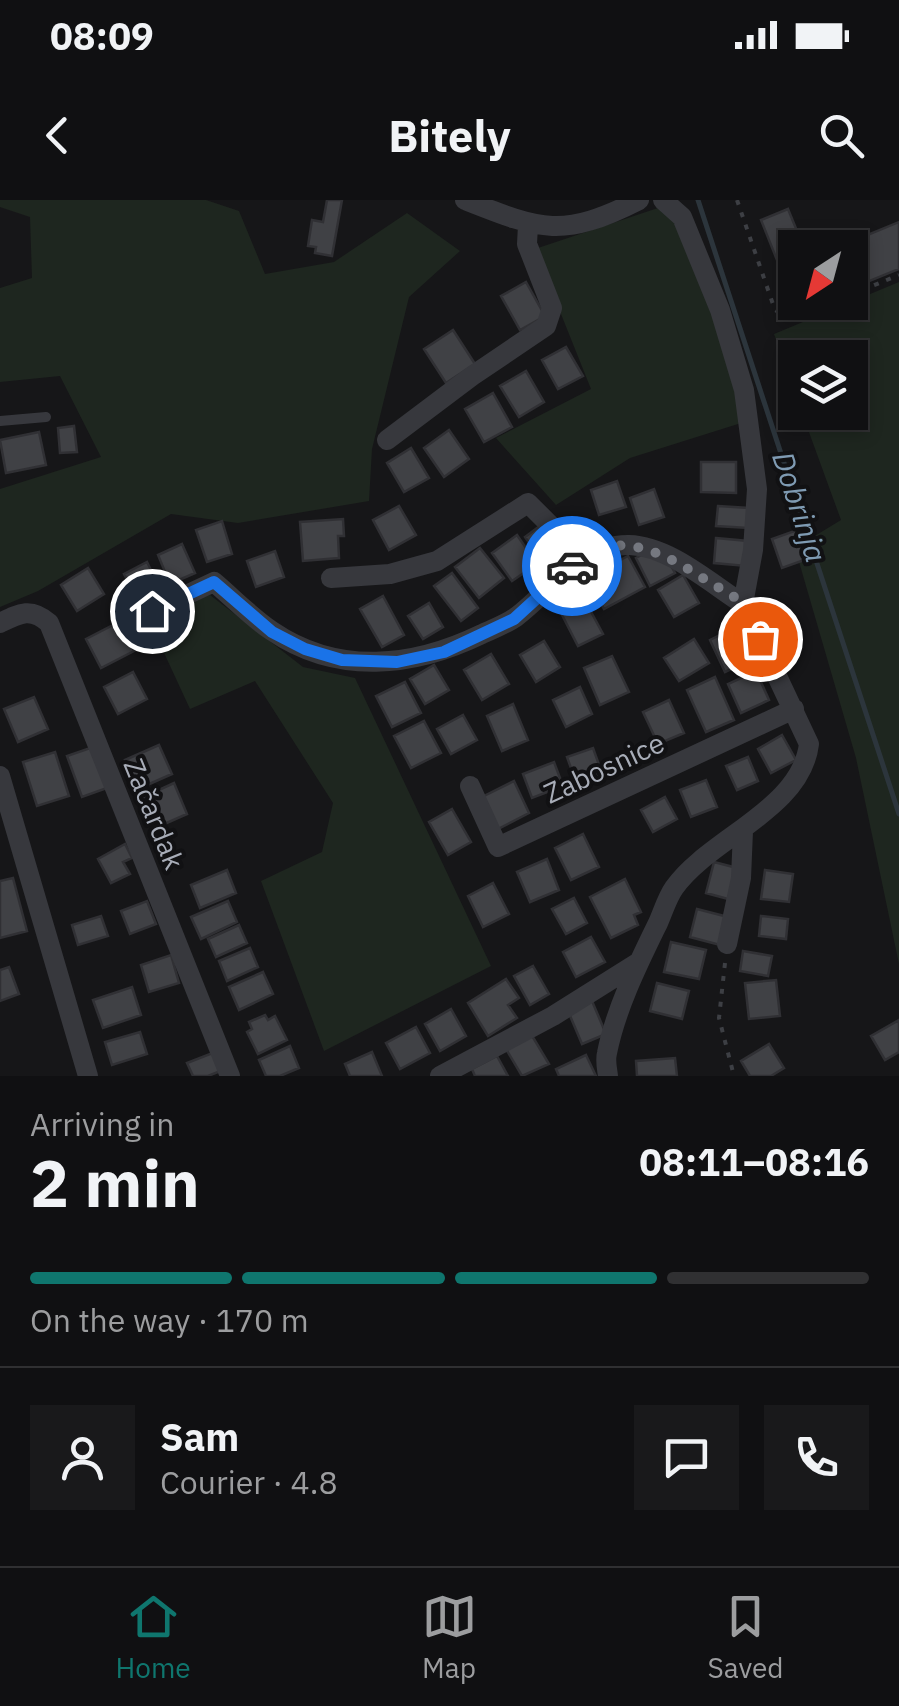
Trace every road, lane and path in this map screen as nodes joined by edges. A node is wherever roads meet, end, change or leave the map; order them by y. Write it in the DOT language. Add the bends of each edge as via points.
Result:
graph roads {
  1 [pos="465,200"];
  2 [pos="662,200"];
  3 [pos="737,200"];
  4 [pos="628,203"];
  5 [pos="528,224"];
  6 [pos="899,275"];
  7 [pos="868,288"];
  8 [pos="778,312"];
  9 [pos="46,417"];
  10 [pos="0,421"];
  11 [pos="387,440"];
  12 [pos="582,557"];
  13 [pos="331,578"];
  14 [pos="743,604"];
  15 [pos="152,611"];
  16 [pos="0,622"];
  17 [pos="794,709"];
  18 [pos="0,776"];
  19 [pos="470,786"];
  20 [pos="743,830"];
  21 [pos="727,944"];
  22 [pos="639,962"];
  23 [pos="88,1076"];
  24 [pos="230,1076"];
  25 [pos="440,1076"];
  26 [pos="608,1076"];
  27 [pos="734,1076"];
  1 -- 5 [label="street"];
  2 -- 14 [label="street" via="682,217 744,390 757,488"];
  3 -- 8 [label="path"];
  4 -- 5 [label="street" via="566,228"];
  5 -- 11 [label="street" via="527,244 552,308 546,326"];
  6 -- 7 [label="path"];
  9 -- 10 [label="lane"];
  12 -- 13 [label="street" via="528,503 437,561 390,574"];
  12 -- 14 [label="street" via="626,544 648,548"];
  12 -- 15 [label="street" via="514,619 444,652 397,662 342,660 305,649 272,632 214,582"];
  14 -- 17 [label="street"];
  16 -- 24 [label="street, Začardak" via="24,611 49,622"];
  17 -- 19 [label="street, Zabosnice" via="498,847"];
  17 -- 20 [label="street" via="809,744 806,762"];
  18 -- 23 [label="street"];
  20 -- 21 [label="street"];
  20 -- 22 [label="street" via="675,887"];
  21 -- 27 [label="path" via="719,1018"];
  22 -- 25 [label="street"];
  22 -- 26 [label="street" via="606,1057"];
}
